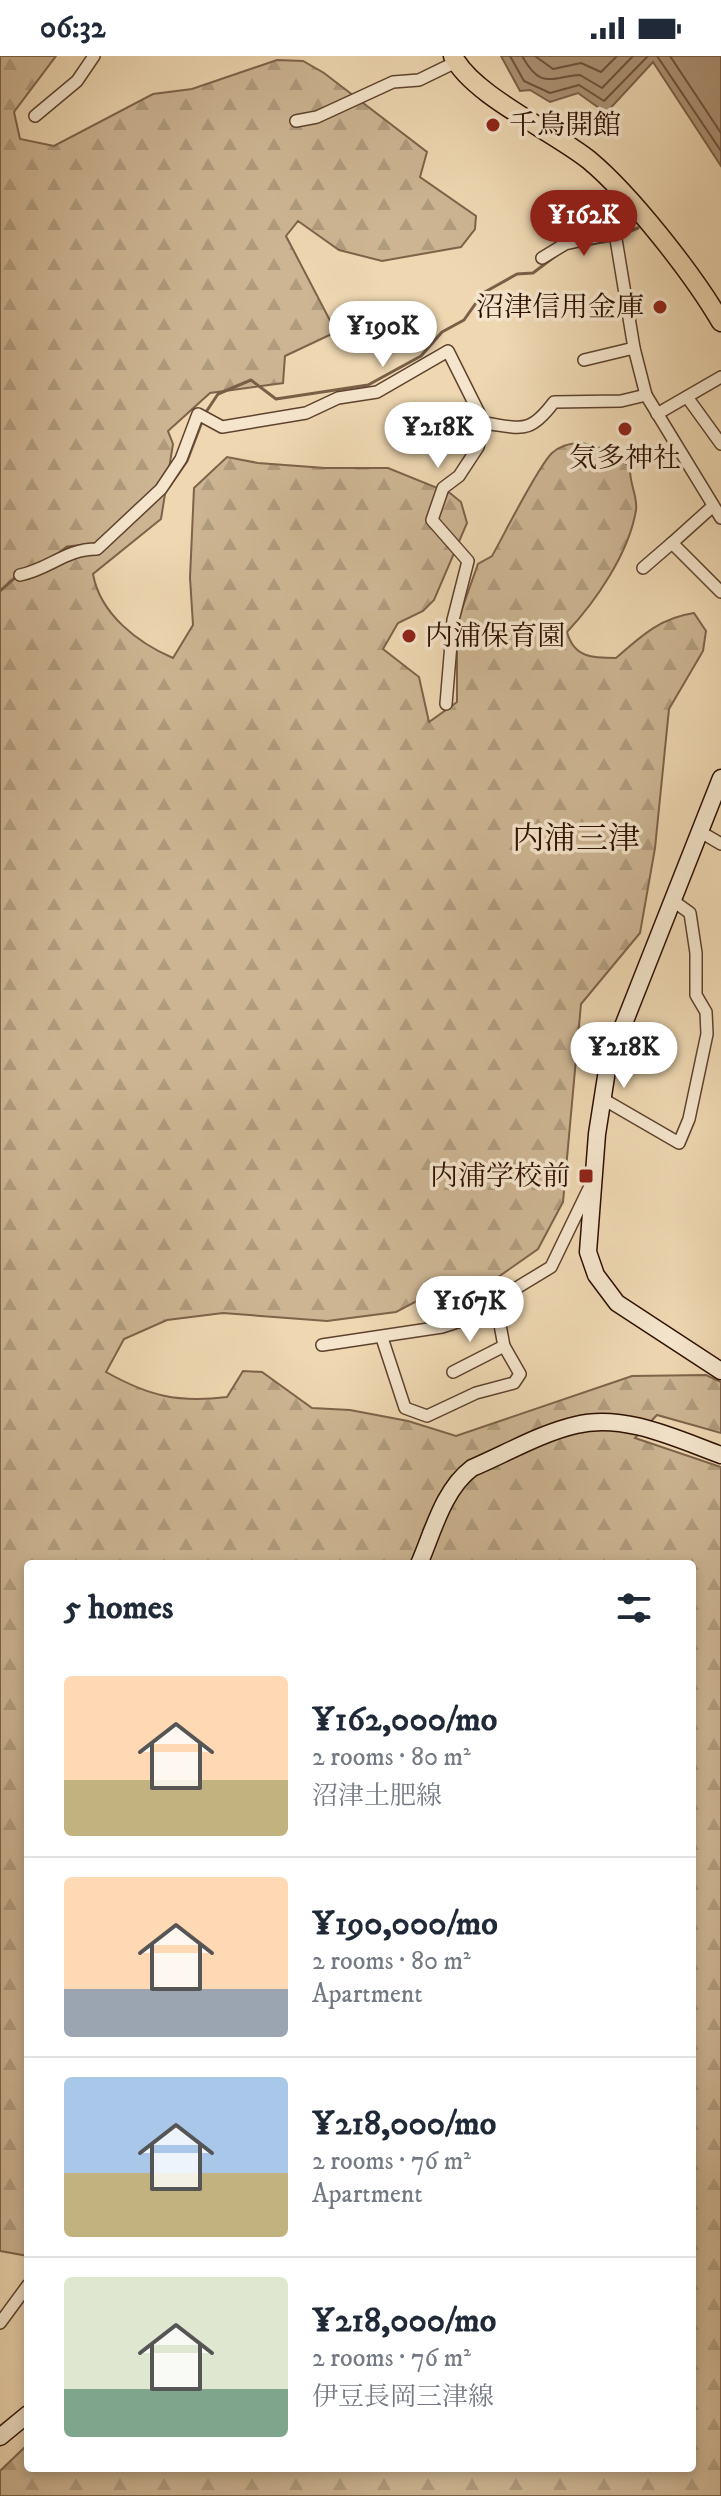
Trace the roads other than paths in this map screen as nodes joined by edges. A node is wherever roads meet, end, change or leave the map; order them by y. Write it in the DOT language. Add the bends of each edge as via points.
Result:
graph roads {
  1 [pos="94,56"];
  2 [pos="454,59"];
  3 [pos="35,116"];
  4 [pos="296,121"];
  5 [pos="615,185"];
  6 [pos="615,233"];
  7 [pos="542,258"];
  8 [pos="721,322"];
  9 [pos="634,348"];
  10 [pos="584,360"];
  11 [pos="721,377"];
  12 [pos="646,395"];
  13 [pos="687,397"];
  14 [pos="657,414"];
  15 [pos="484,423"];
  16 [pos="721,444"];
  17 [pos="712,507"];
  18 [pos="721,518"];
  19 [pos="672,543"];
  20 [pos="643,568"];
  21 [pos="20,575"];
  22 [pos="721,592"];
  23 [pos="446,704"];
  24 [pos="721,778"];
  25 [pos="699,831"];
  26 [pos="721,844"];
  27 [pos="672,900"];
  28 [pos="603,1099"];
  29 [pos="592,1182"];
  30 [pos="497,1309"];
  31 [pos="382,1338"];
  32 [pos="322,1345"];
  33 [pos="504,1346"];
  34 [pos="721,1371"];
  35 [pos="453,1372"];
  36 [pos="721,1455"];
  37 [pos="421,1560"];
  38 [pos="24,2290"];
  39 [pos="0,2323"];
  40 [pos="24,2417"];
  41 [pos="0,2437"];
  1 -- 3 [label="street" via="77,81"];
  2 -- 4 [label="street" via="419,80 393,82 317,117"];
  2 -- 5 [label="main road" via="472,81 586,158"];
  5 -- 6 [label="street"];
  5 -- 8 [label="main road"];
  6 -- 7 [label="street" via="565,244"];
  6 -- 9 [label="street"];
  9 -- 10 [label="street"];
  9 -- 12 [label="street"];
  11 -- 13 [label="street"];
  12 -- 14 [label="street"];
  12 -- 15 [label="street" via="621,401 554,402 528,429"];
  13 -- 14 [label="street"];
  13 -- 16 [label="street"];
  14 -- 17 [label="street"];
  15 -- 21 [label="street" via="448,351 423,360 377,392 338,398 306,413 222,427 203,415 161,489 97,549 77,549 42,571"];
  15 -- 23 [label="street" via="478,447 459,476 443,488 432,520 468,561 453,620"];
  17 -- 18 [label="street"];
  17 -- 19 [label="street"];
  19 -- 20 [label="street"];
  19 -- 22 [label="street"];
  24 -- 25 [label="main road"];
  25 -- 26 [label="street"];
  25 -- 27 [label="main road"];
  27 -- 28 [label="main road" via="608,1064"];
  27 -- 28 [label="street" via="690,913 696,995 706,1012 707,1034 679,1143"];
  28 -- 29 [label="main road"];
  29 -- 30 [label="street" via="551,1267 518,1287"];
  29 -- 34 [label="main road" via="588,1252 606,1292"];
  30 -- 31 [label="street" via="442,1327"];
  30 -- 33 [label="street"];
  31 -- 32 [label="street"];
  31 -- 33 [label="street" via="405,1408 427,1416 476,1393 514,1383 520,1374"];
  33 -- 35 [label="street"];
  36 -- 37 [label="main road" via="640,1428 577,1425 461,1476"];
  38 -- 39 [label="street"];
  40 -- 41 [label="main road"];
}
